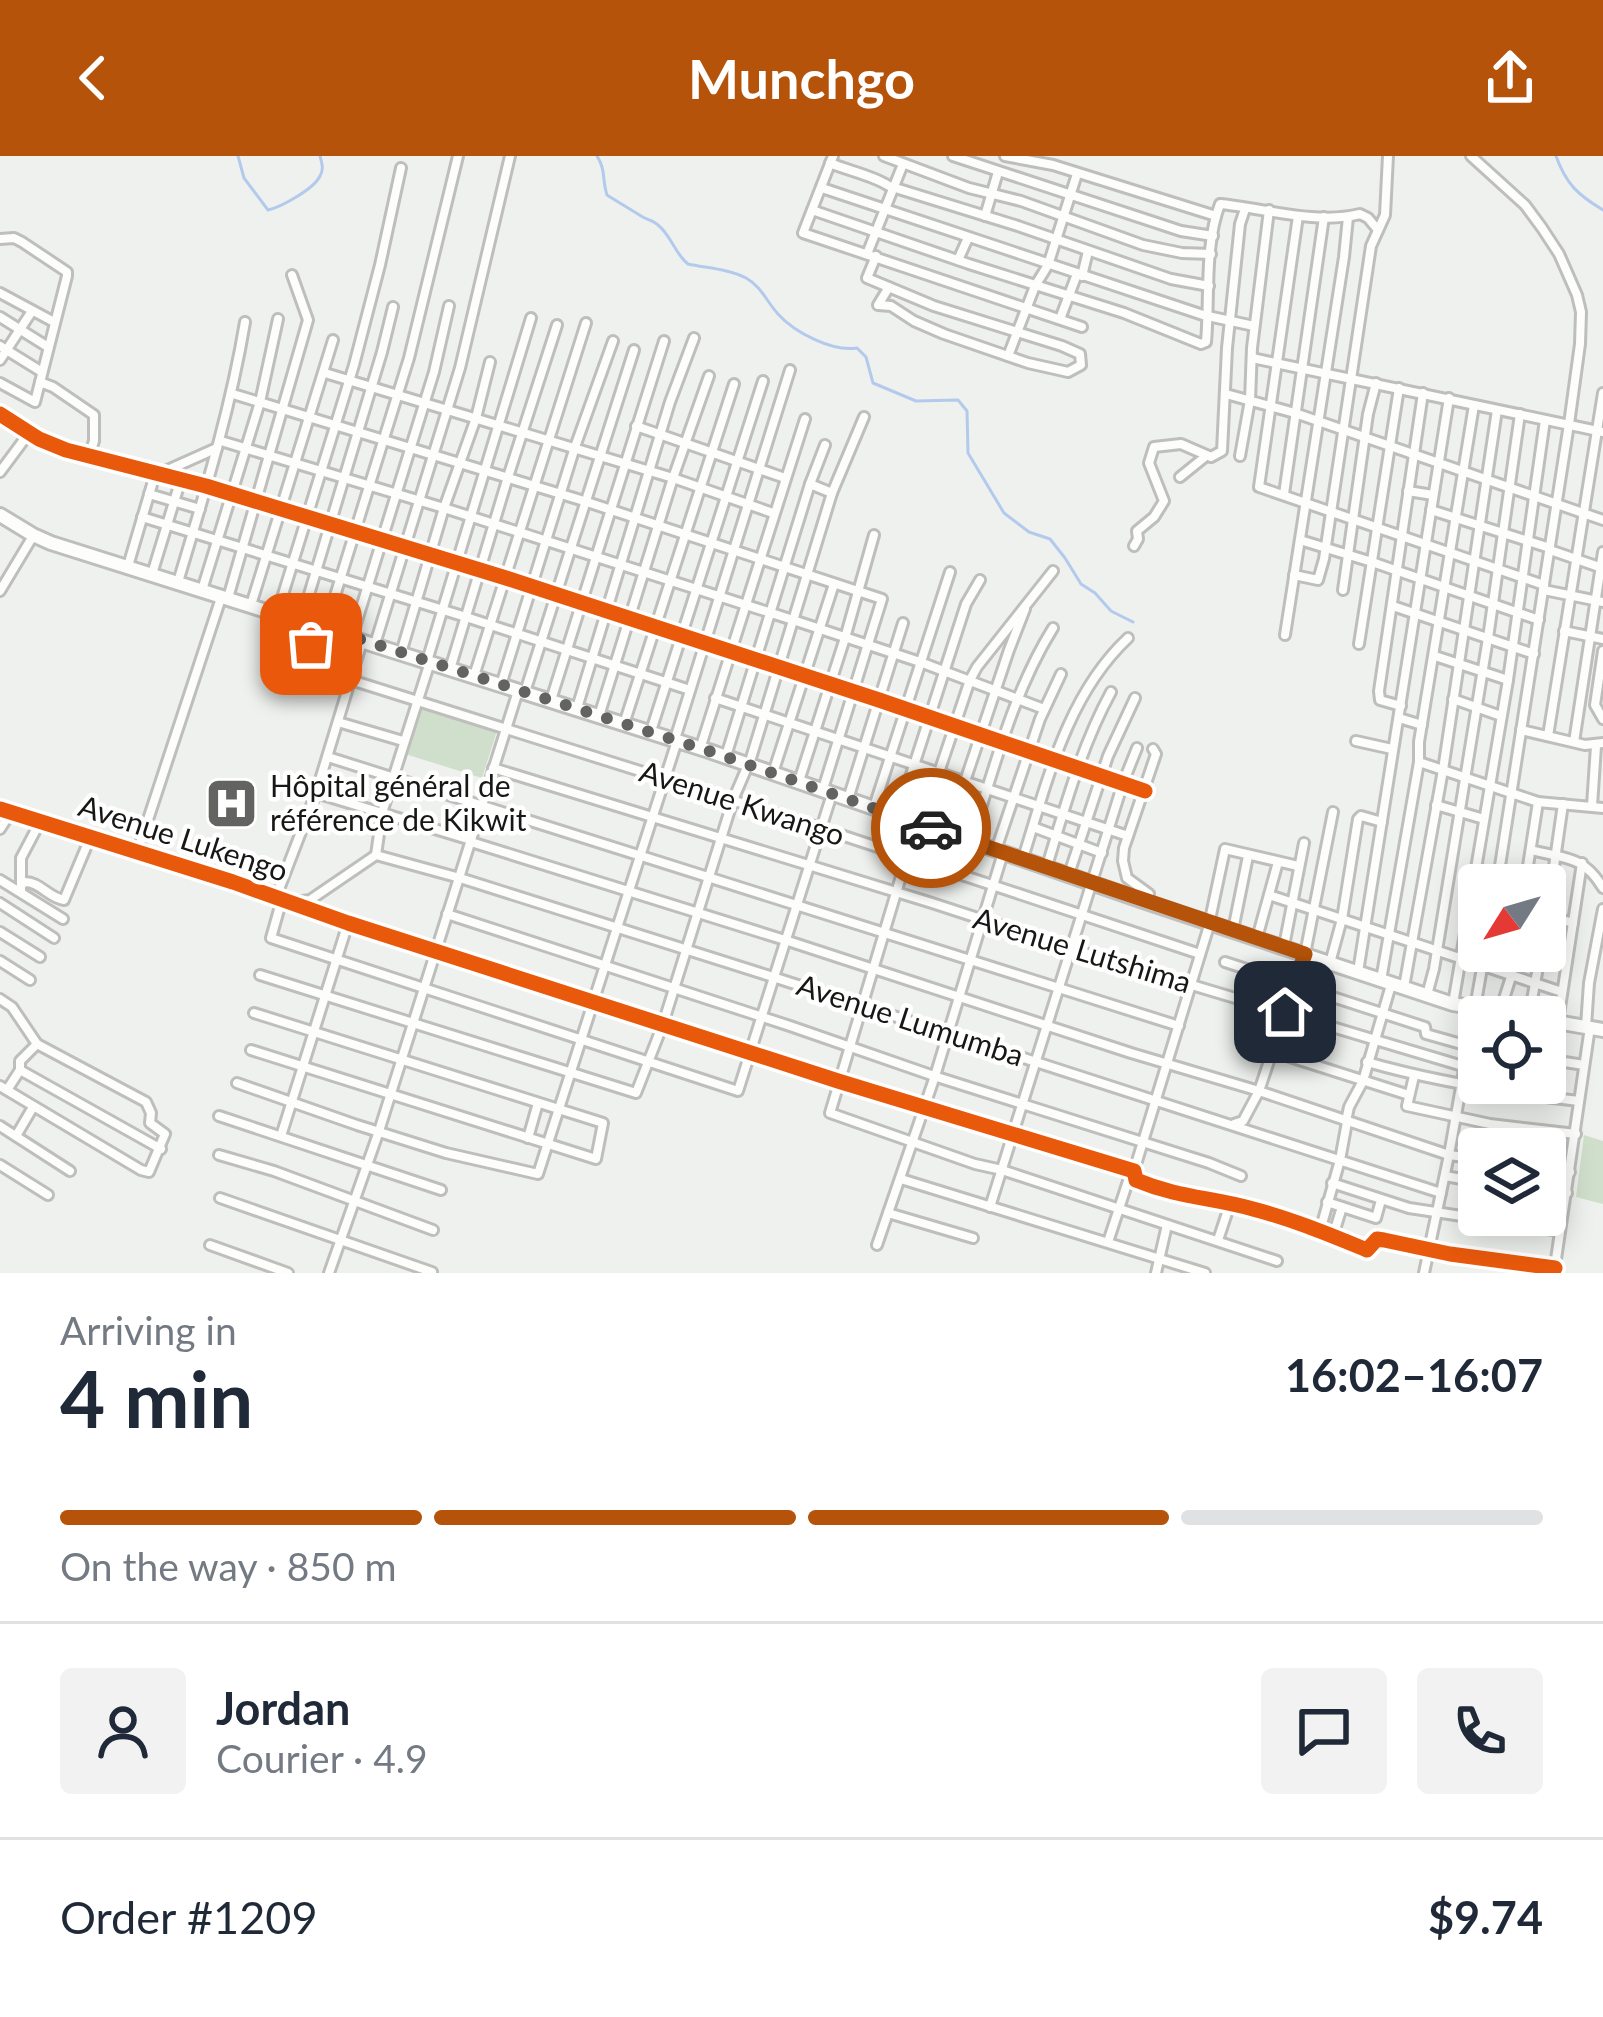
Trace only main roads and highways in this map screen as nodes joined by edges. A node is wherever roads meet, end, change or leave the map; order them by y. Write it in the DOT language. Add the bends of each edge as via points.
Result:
graph roads {
  1 [pos="0,514"];
  2 [pos="1458,1005"];
  1 -- 2 [label="main road" via="33,535"];
}
